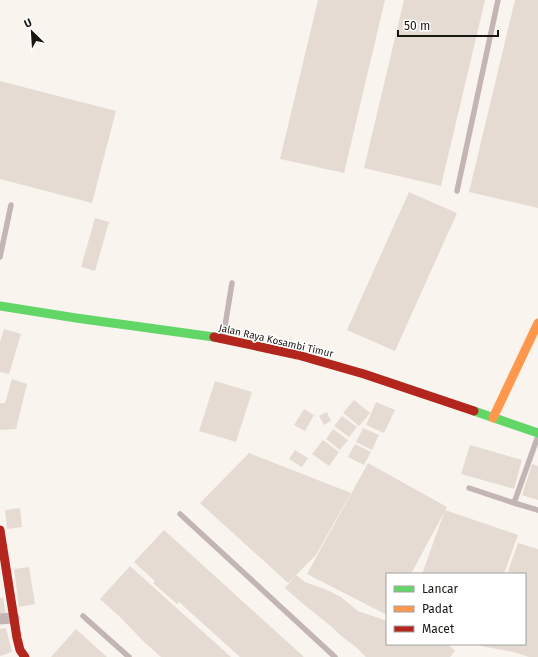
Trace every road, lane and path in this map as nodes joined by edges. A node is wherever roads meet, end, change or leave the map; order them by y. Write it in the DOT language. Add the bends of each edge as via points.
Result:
graph roads {
  1 [pos="498,0"];
  2 [pos="457,191"];
  3 [pos="11,205"];
  4 [pos="0,257"];
  5 [pos="232,283"];
  6 [pos="0,306"];
  7 [pos="538,323"];
  8 [pos="223,338"];
  9 [pos="493,418"];
  10 [pos="538,433"];
  11 [pos="538,436"];
  12 [pos="531,455"];
  13 [pos="538,457"];
  14 [pos="469,488"];
  15 [pos="514,503"];
  16 [pos="538,510"];
  17 [pos="180,514"];
  18 [pos="0,536"];
  19 [pos="83,616"];
  20 [pos="14,618"];
  21 [pos="0,619"];
  22 [pos="25,657"];
  23 [pos="128,657"];
  24 [pos="334,657"];
  1 -- 2 [label="lane"];
  3 -- 4 [label="lane"];
  5 -- 8 [label="lane"];
  6 -- 8 [label="main road, Jalan Raya Kosambi Timur"];
  7 -- 9 [label="main road"];
  8 -- 9 [label="main road, Jalan Raya Kosambi Timur" via="298,355 364,374"];
  9 -- 10 [label="main road, Jalan Raya Kosambi Timur"];
  11 -- 12 [label="lane"];
  12 -- 13 [label="lane"];
  12 -- 15 [label="lane"];
  14 -- 15 [label="lane"];
  15 -- 16 [label="lane"];
  17 -- 24 [label="lane"];
  18 -- 20 [label="main road"];
  19 -- 23 [label="lane"];
  20 -- 21 [label="street"];
  20 -- 22 [label="main road" via="19,645"];
}
